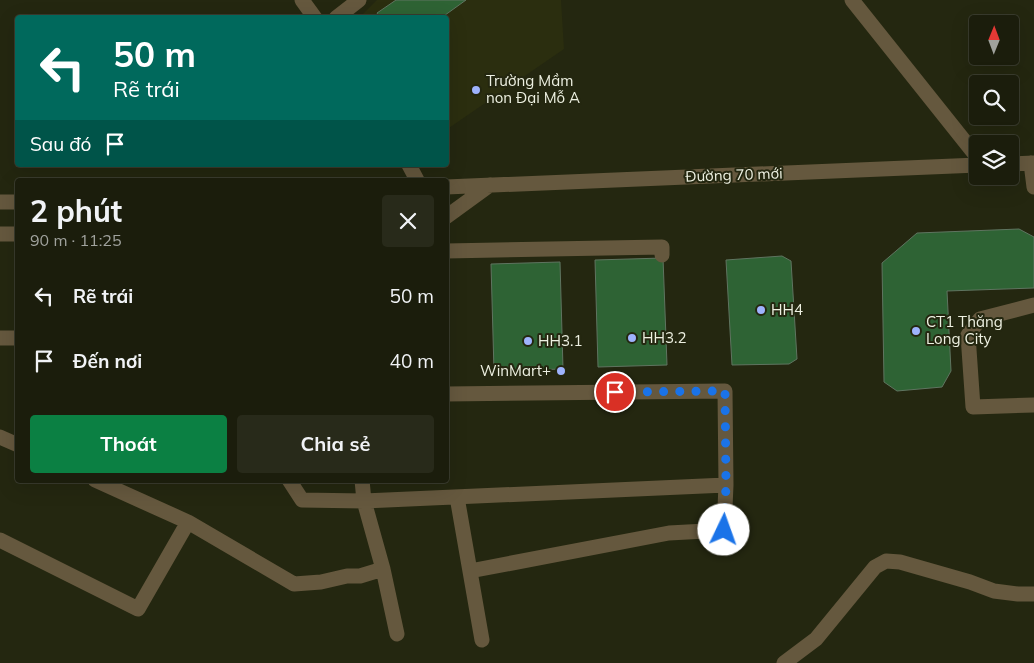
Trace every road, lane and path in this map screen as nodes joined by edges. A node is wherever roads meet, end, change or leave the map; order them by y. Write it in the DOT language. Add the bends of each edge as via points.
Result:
graph roads {
  1 [pos="302,0"];
  2 [pos="359,0"];
  3 [pos="852,0"];
  4 [pos="313,15"];
  5 [pos="340,15"];
  6 [pos="969,147"];
  7 [pos="1032,163"];
  8 [pos="1019,164"];
  9 [pos="969,165"];
  10 [pos="490,185"];
  11 [pos="449,186"];
  12 [pos="1034,187"];
  13 [pos="0,202"];
  14 [pos="15,202"];
  15 [pos="449,215"];
  16 [pos="0,234"];
  17 [pos="15,234"];
  18 [pos="449,251"];
  19 [pos="662,255"];
  20 [pos="1034,305"];
  21 [pos="0,338"];
  22 [pos="15,338"];
  23 [pos="449,394"];
  24 [pos="1034,405"];
  25 [pos="0,437"];
  26 [pos="15,444"];
  27 [pos="102,483"];
  28 [pos="292,483"];
  29 [pos="362,483"];
  30 [pos="726,485"];
  31 [pos="457,497"];
  32 [pos="364,501"];
  33 [pos="188,522"];
  34 [pos="0,540"];
  35 [pos="383,569"];
  36 [pos="470,571"];
  37 [pos="1034,594"];
  38 [pos="397,634"];
  39 [pos="482,640"];
  40 [pos="784,663"];
  1 -- 4 [label="street"];
  2 -- 5 [label="street"];
  3 -- 6 [label="street"];
  7 -- 8 [label="street"];
  7 -- 12 [label="street"];
  9 -- 10 [label="street, Đường 70 mới"];
  10 -- 11 [label="street, Đường 70 mới"];
  10 -- 15 [label="street"];
  13 -- 14 [label="street"];
  16 -- 17 [label="street"];
  18 -- 19 [label="street" via="493,256 662,247"];
  20 -- 24 [label="street" via="980,318 968,335 973,407"];
  21 -- 22 [label="street"];
  23 -- 30 [label="street" via="725,391"];
  25 -- 26 [label="street"];
  27 -- 33 [label="street"];
  28 -- 32 [label="street" via="302,500"];
  29 -- 32 [label="street"];
  30 -- 31 [label="street"];
  30 -- 36 [label="street" via="724,530 669,533"];
  31 -- 32 [label="street"];
  31 -- 36 [label="street"];
  32 -- 35 [label="street"];
  33 -- 34 [label="street" via="138,609"];
  33 -- 35 [label="street" via="294,584 360,576"];
  35 -- 38 [label="street"];
  36 -- 39 [label="street"];
  37 -- 40 [label="street" via="994,591 900,562 886,561 875,567 816,639"];
}
